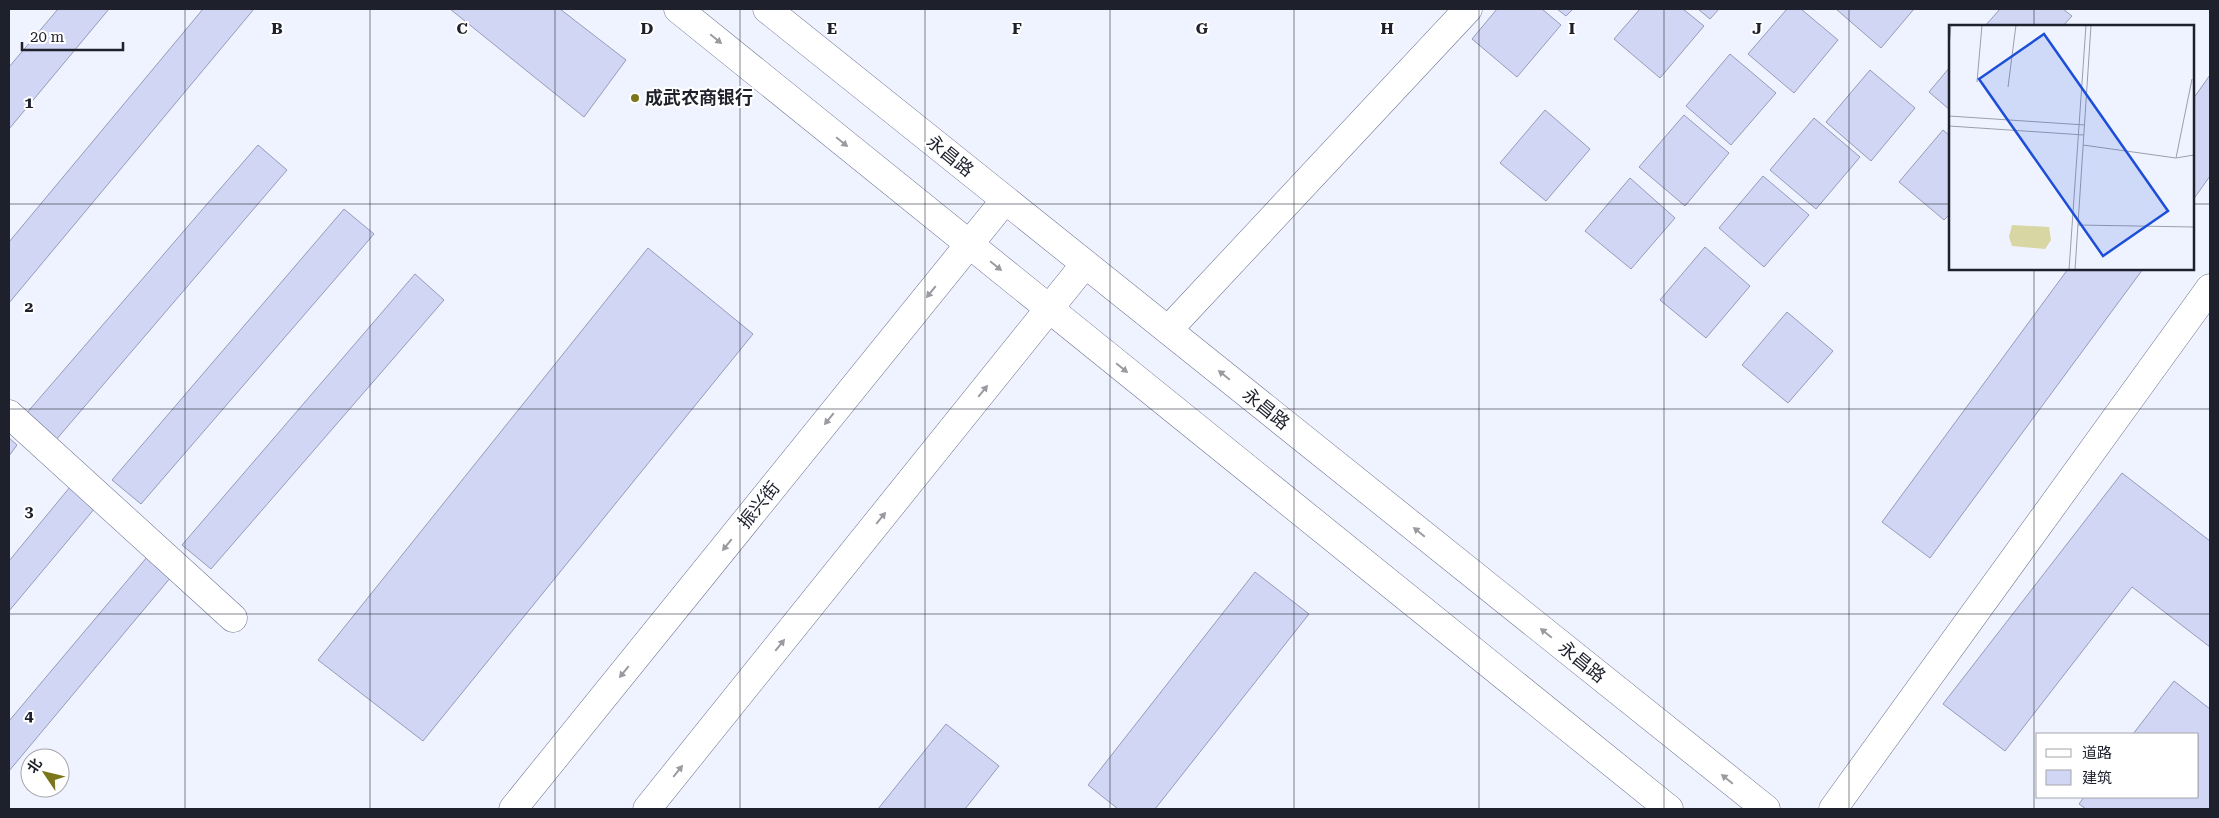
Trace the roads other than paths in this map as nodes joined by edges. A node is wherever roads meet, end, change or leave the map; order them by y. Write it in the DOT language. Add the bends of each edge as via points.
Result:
graph roads {
  1 [pos="678,9"];
  2 [pos="767,9"];
  3 [pos="1468,9"];
  4 [pos="1005,200"];
  5 [pos="969,244"];
  6 [pos="1085,264"];
  7 [pos="2210,288"];
  8 [pos="1050,309"];
  9 [pos="1168,330"];
  10 [pos="9,414"];
  11 [pos="233,618"];
  12 [pos="514,809"];
  13 [pos="647,809"];
  14 [pos="1668,809"];
  15 [pos="1766,809"];
  16 [pos="1834,809"];
  1 -- 5 [label="street, one-way"];
  2 -- 4 [label="street, 永昌路"];
  3 -- 9 [label="street"];
  4 -- 5 [label="street, 振兴街"];
  4 -- 6 [label="street, 永昌路"];
  5 -- 8 [label="street, one-way"];
  5 -- 12 [label="street, 振兴街, one-way"];
  6 -- 8 [label="street"];
  6 -- 9 [label="street, 永昌路"];
  7 -- 16 [label="street"];
  13 -- 8 [label="street, one-way"];
  8 -- 14 [label="street, one-way"];
  15 -- 9 [label="street, 永昌路, one-way"];
  10 -- 11 [label="street"];
}
